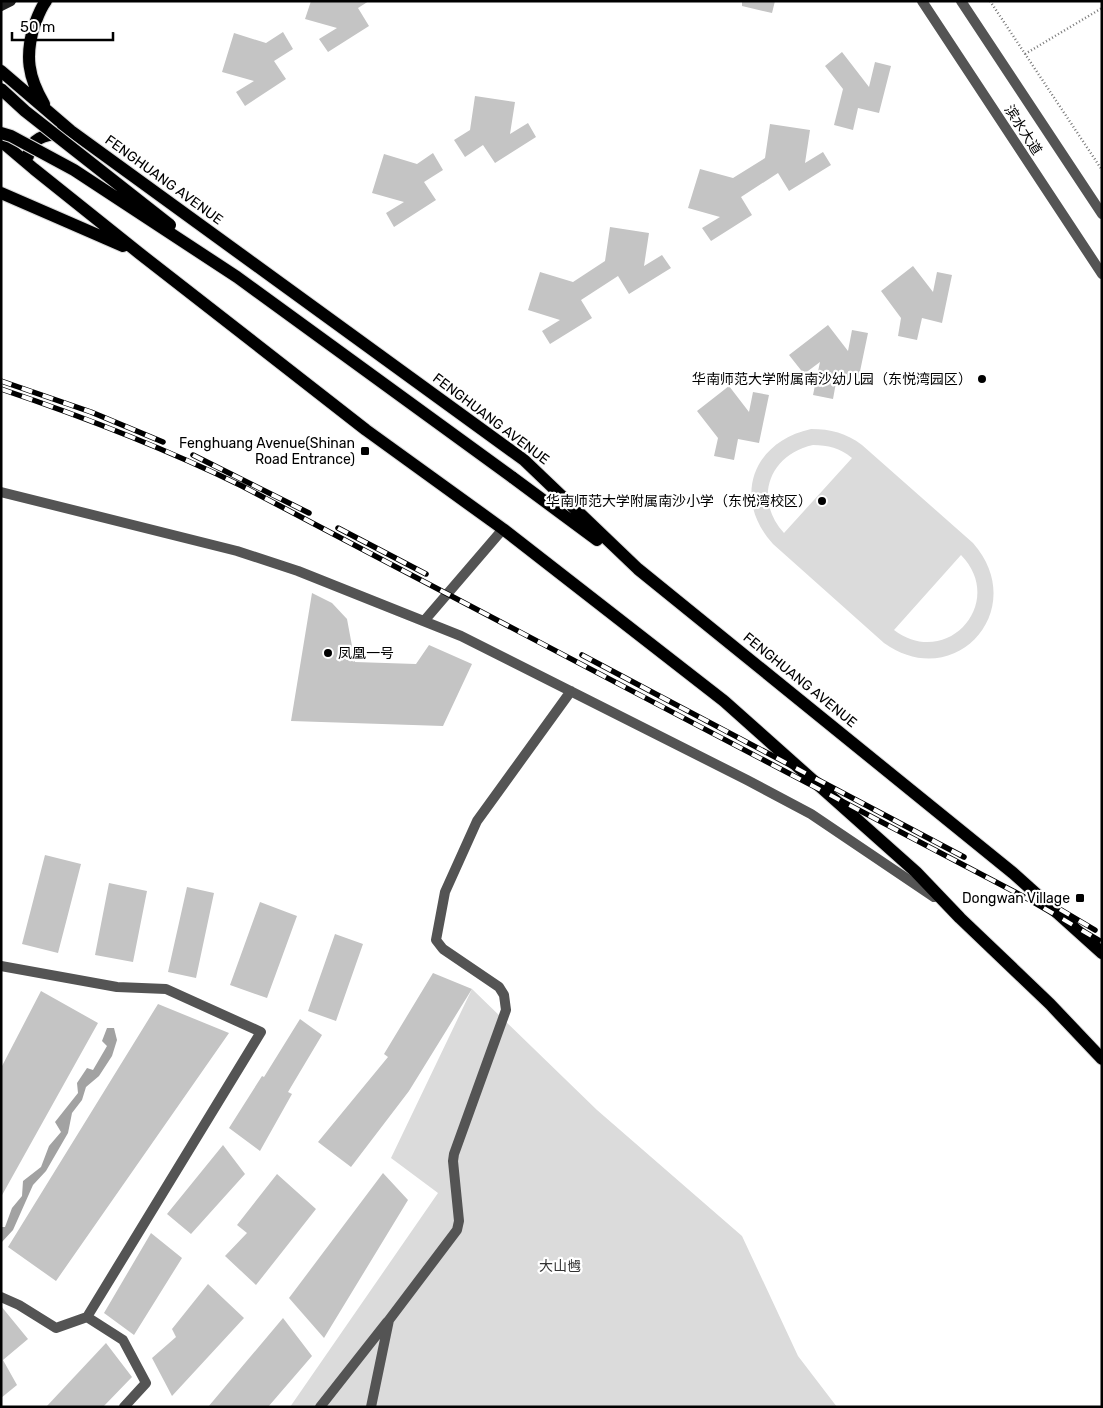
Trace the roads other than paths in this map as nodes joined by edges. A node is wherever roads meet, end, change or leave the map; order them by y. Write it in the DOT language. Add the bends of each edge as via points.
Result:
graph roads {
  1 [pos="10,1"];
  2 [pos="46,1"];
  3 [pos="922,1"];
  4 [pos="961,1"];
  5 [pos="1,6"];
  6 [pos="1,71"];
  7 [pos="1,89"];
  8 [pos="52,116"];
  9 [pos="71,131"];
  10 [pos="1,133"];
  11 [pos="1,141"];
  12 [pos="34,169"];
  13 [pos="1,193"];
  14 [pos="1102,214"];
  15 [pos="139,253"];
  16 [pos="1102,274"];
  17 [pos="237,277"];
  18 [pos="1,492"];
  19 [pos="503,528"];
  20 [pos="638,569"];
  21 [pos="424,621"];
  22 [pos="571,691"];
  23 [pos="960,918"];
  24 [pos="1102,953"];
  25 [pos="1,966"];
  26 [pos="1102,1059"];
  27 [pos="1,1297"];
  28 [pos="87,1317"];
  29 [pos="389,1320"];
  30 [pos="124,1407"];
  31 [pos="320,1407"];
  32 [pos="370,1407"];
  1 -- 5 [label="main road"];
  2 -- 8 [label="main road" via="29,42 28,64 36,90"];
  3 -- 16 [label="street, 滨水大道"];
  4 -- 14 [label="street, 滨水大道"];
  6 -- 8 [label="main road, FENGHUANG AVENUE"];
  7 -- 17 [label="main road, bridge"];
  8 -- 9 [label="main road, FENGHUANG AVENUE"];
  9 -- 12 [label="main road" via="45,135 33,143 28,155"];
  9 -- 20 [label="main road, FENGHUANG AVENUE" via="524,460"];
  10 -- 17 [label="main road, bridge" via="74,170"];
  11 -- 12 [label="main road"];
  12 -- 15 [label="main road"];
  13 -- 15 [label="main road"];
  15 -- 19 [label="main road" via="366,430"];
  17 -- 20 [label="main road, bridge"];
  18 -- 21 [label="street" via="237,550"];
  19 -- 21 [label="street"];
  19 -- 23 [label="main road" via="724,701 916,872"];
  20 -- 24 [label="main road, FENGHUANG AVENUE" via="1013,873"];
  21 -- 22 [label="street"];
  22 -- 23 [label="street" via="811,814 929,892"];
  22 -- 29 [label="street" via="477,821 445,892 436,940 443,949 499,987 506,1010 454,1154 457,1230"];
  23 -- 26 [label="main road"];
  25 -- 28 [label="street" via="117,987 166,988 261,1032"];
  27 -- 28 [label="street" via="56,1328"];
  28 -- 30 [label="street" via="123,1340 146,1383"];
  29 -- 31 [label="street"];
  29 -- 32 [label="street"];
}
